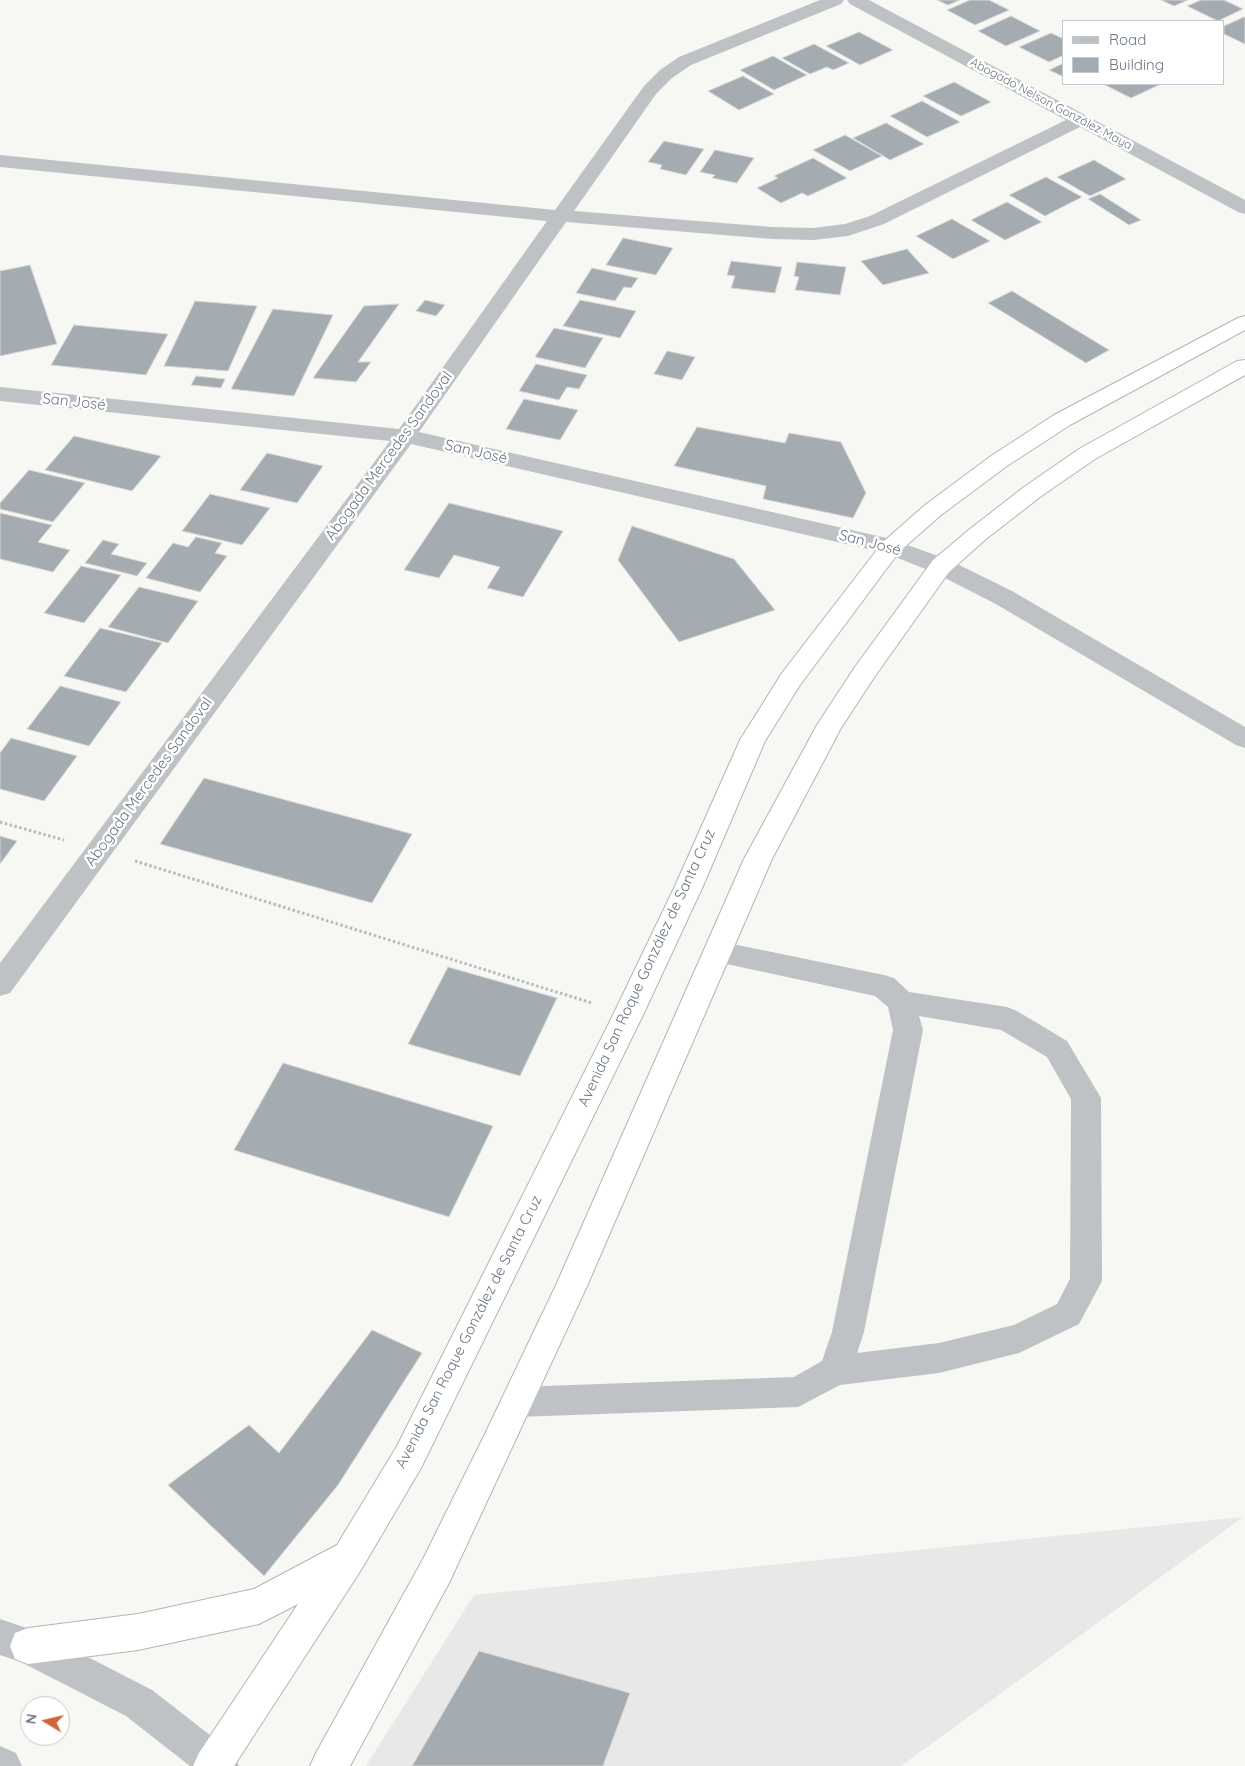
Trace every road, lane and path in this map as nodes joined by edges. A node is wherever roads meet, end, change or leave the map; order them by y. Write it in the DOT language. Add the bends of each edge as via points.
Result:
graph roads {
  1 [pos="835,0"];
  2 [pos="856,0"];
  3 [pos="1081,120"];
  4 [pos="0,161"];
  5 [pos="1245,208"];
  6 [pos="560,216"];
  7 [pos="1245,322"];
  8 [pos="1245,366"];
  9 [pos="8,395"];
  10 [pos="0,414"];
  11 [pos="405,436"];
  12 [pos="891,546"];
  13 [pos="941,566"];
  14 [pos="1245,739"];
  15 [pos="0,822"];
  16 [pos="99,850"];
  17 [pos="718,952"];
  18 [pos="0,985"];
  19 [pos="901,1002"];
  20 [pos="628,1015"];
  21 [pos="835,1371"];
  22 [pos="517,1402"];
  23 [pos="349,1558"];
  24 [pos="14,1641"];
  25 [pos="215,1765"];
  26 [pos="329,1766"];
  1 -- 6 [label="street, Abogada Mercedes Sandoval" via="692,58 666,74 650,90"];
  2 -- 3 [label="street, Abogado Nelson González Maya"];
  3 -- 5 [label="street, Abogado Nelson González Maya"];
  3 -- 6 [label="street" via="877,220 848,230 814,234 772,233"];
  4 -- 6 [label="street"];
  6 -- 11 [label="street, Abogada Mercedes Sandoval"];
  7 -- 12 [label="highway, Avenida San Roque González de Santa Cruz" via="1062,420 999,461"];
  8 -- 13 [label="highway" via="1087,454 1032,492"];
  9 -- 10 [label="street"];
  9 -- 11 [label="street, San José"];
  11 -- 12 [label="street, San José"];
  11 -- 16 [label="street, Abogada Mercedes Sandoval"];
  12 -- 13 [label="street, San José"];
  12 -- 20 [label="highway, Avenida San Roque González de Santa Cruz" via="791,679 753,740"];
  13 -- 14 [label="street, San José" via="1002,597"];
  13 -- 17 [label="highway" via="830,725 758,859"];
  15 -- 16 [label="path"];
  16 -- 18 [label="street, Abogada Mercedes Sandoval"];
  16 -- 20 [label="path"];
  17 -- 19 [label="street" via="884,986"];
  17 -- 22 [label="highway"];
  19 -- 21 [label="street" via="908,1030 848,1332"];
  19 -- 21 [label="street" via="1007,1019 1057,1049 1086,1098 1086,1280 1068,1314 1019,1338 940,1358"];
  20 -- 23 [label="highway, Avenida San Roque González de Santa Cruz" via="409,1458"];
  21 -- 22 [label="street" via="798,1392"];
  22 -- 26 [label="highway" via="436,1571"];
  23 -- 24 [label="highway" via="259,1606 138,1632"];
  23 -- 25 [label="highway, Avenida San Roque González de Santa Cruz"];
  24 -- 25 [label="street" via="139,1703"];
}
